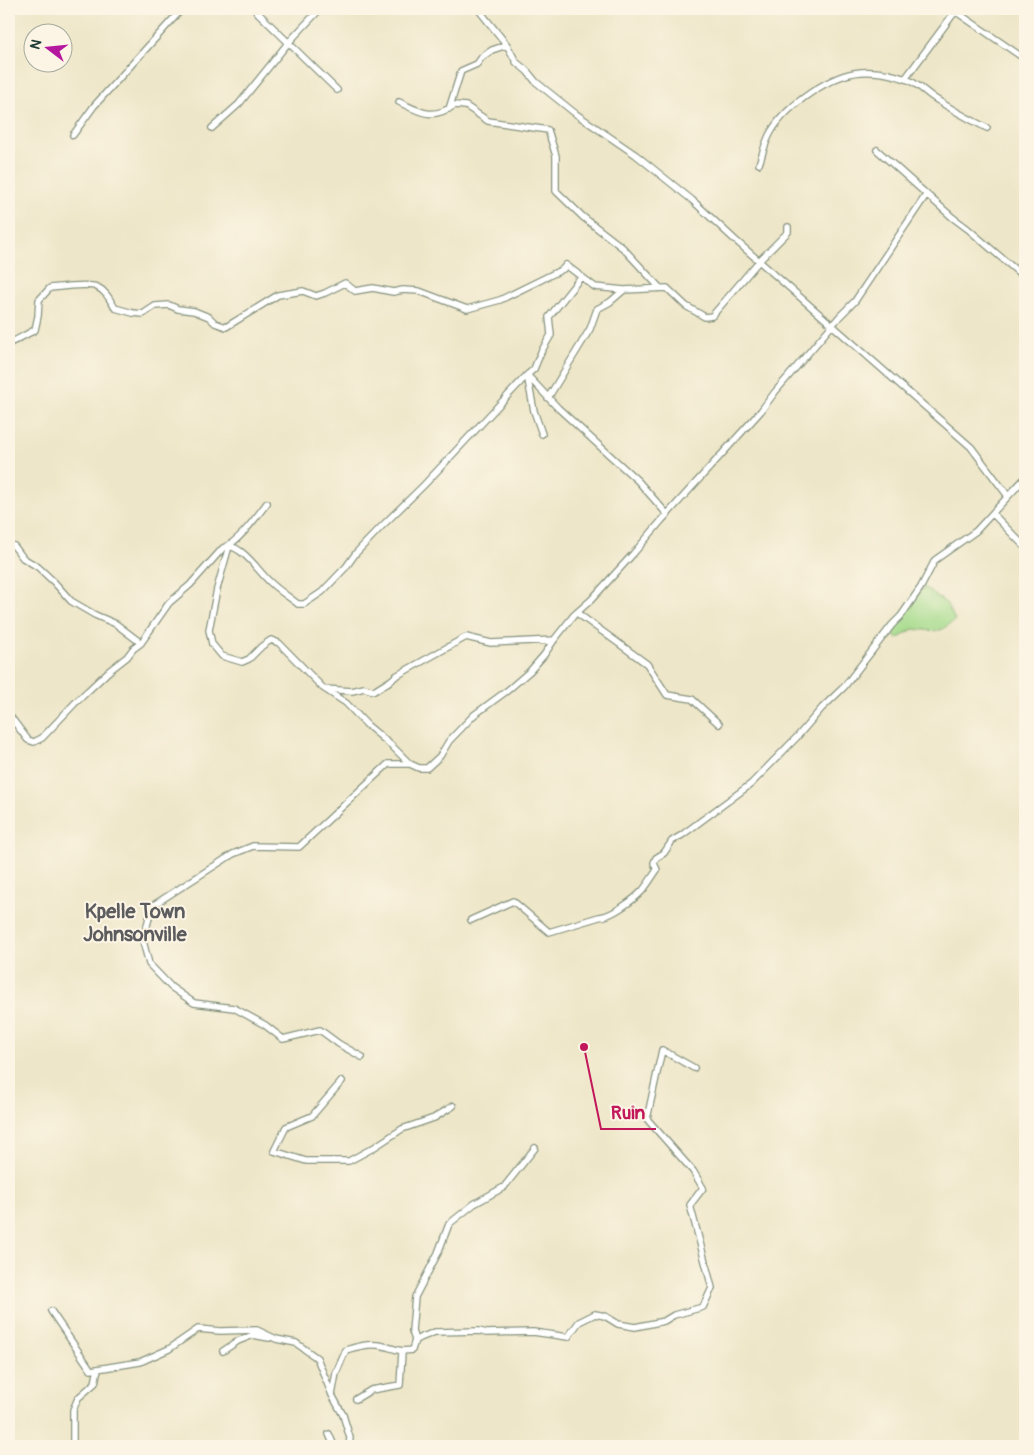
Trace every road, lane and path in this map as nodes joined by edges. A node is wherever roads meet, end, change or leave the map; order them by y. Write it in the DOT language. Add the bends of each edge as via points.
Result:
graph roads {
  1 [pos="182,9"];
  2 [pos="254,9"];
  3 [pos="320,9"];
  4 [pos="478,9"];
  5 [pos="955,10"];
  6 [pos="288,43"];
  7 [pos="507,45"];
  8 [pos="1025,59"];
  9 [pos="905,79"];
  10 [pos="337,90"];
  11 [pos="399,102"];
  12 [pos="449,109"];
  13 [pos="212,128"];
  14 [pos="987,128"];
  15 [pos="73,135"];
  16 [pos="877,150"];
  17 [pos="760,164"];
  18 [pos="926,194"];
  19 [pos="788,227"];
  20 [pos="760,261"];
  21 [pos="581,277"];
  22 [pos="1025,278"];
  23 [pos="660,288"];
  24 [pos="624,290"];
  25 [pos="832,325"];
  26 [pos="9,343"];
  27 [pos="527,375"];
  28 [pos="548,398"];
  29 [pos="542,434"];
  30 [pos="1025,478"];
  31 [pos="1008,496"];
  32 [pos="267,503"];
  33 [pos="667,514"];
  34 [pos="993,514"];
  35 [pos="9,545"];
  36 [pos="229,546"];
  37 [pos="1025,547"];
  38 [pos="576,613"];
  39 [pos="554,640"];
  40 [pos="140,643"];
  41 [pos="323,688"];
  42 [pos="9,715"];
  43 [pos="719,724"];
  44 [pos="410,764"];
  45 [pos="471,920"];
  46 [pos="362,1057"];
  47 [pos="694,1068"];
  48 [pos="342,1081"];
  49 [pos="453,1106"];
  50 [pos="535,1148"];
  51 [pos="51,1311"];
  52 [pos="276,1339"];
  53 [pos="415,1340"];
  54 [pos="223,1351"];
  55 [pos="402,1352"];
  56 [pos="98,1369"];
  57 [pos="332,1395"];
  58 [pos="356,1399"];
  59 [pos="329,1434"];
  60 [pos="73,1446"];
  61 [pos="334,1446"];
  62 [pos="349,1446"];
  1 -- 15 [label="street" via="94,106"];
  2 -- 6 [label="street"];
  3 -- 6 [label="street"];
  4 -- 7 [label="street"];
  5 -- 8 [label="street"];
  5 -- 9 [label="street"];
  6 -- 10 [label="street"];
  6 -- 13 [label="street" via="239,104"];
  7 -- 12 [label="street" via="492,50 476,64 461,71"];
  7 -- 20 [label="street" via="516,62 536,82 692,200"];
  9 -- 14 [label="street"];
  9 -- 17 [label="street" via="860,72 824,85 803,98 777,123 766,141"];
  11 -- 12 [label="street" via="424,114"];
  12 -- 23 [label="street" via="455,105 466,106 488,121 548,130 556,156 556,191 623,248"];
  16 -- 18 [label="street"];
  18 -- 22 [label="street"];
  18 -- 25 [label="street" via="855,301"];
  19 -- 20 [label="street" via="788,232"];
  20 -- 23 [label="street" via="712,316 705,317 686,306 667,288"];
  20 -- 25 [label="street"];
  21 -- 24 [label="street" via="596,288"];
  21 -- 26 [label="street" via="566,265 500,300 467,310 419,290 393,292 372,288 355,291 345,283 316,296 303,291 278,294 226,327 194,311 169,305 155,306 144,314 115,308 107,294 96,286 50,288 39,300 35,330"];
  21 -- 27 [label="street" via="549,317 551,335 534,369"];
  23 -- 24 [label="street"];
  24 -- 28 [label="street" via="597,309 590,329"];
  25 -- 31 [label="street" via="971,447"];
  25 -- 33 [label="street" via="761,411"];
  27 -- 28 [label="street"];
  27 -- 29 [label="street"];
  27 -- 36 [label="street" via="322,592 304,604 290,598 246,557"];
  28 -- 33 [label="street" via="638,481"];
  30 -- 31 [label="street"];
  31 -- 34 [label="street"];
  32 -- 36 [label="street"];
  33 -- 38 [label="street"];
  34 -- 37 [label="street"];
  34 -- 45 [label="street" via="935,560 901,616 844,687 751,784 672,841 656,858 657,870 646,886 627,903 605,917 549,932 513,901"];
  35 -- 40 [label="street" via="38,566 71,601 116,624"];
  36 -- 40 [label="street" via="223,548 169,603"];
  36 -- 41 [label="street" via="209,630 212,644 222,656 242,662 271,640 280,643"];
  38 -- 39 [label="street"];
  38 -- 43 [label="street" via="647,664 667,695 692,700"];
  39 -- 41 [label="street" via="490,643 466,637 374,691"];
  39 -- 44 [label="street" via="530,671 474,715 427,768"];
  40 -- 42 [label="street" via="42,738 34,742 28,740"];
  41 -- 44 [label="street" via="346,703"];
  44 -- 46 [label="street" via="388,764 299,847 253,846 233,854 152,906 143,940 149,964 194,1003 234,1008 265,1024 283,1039 320,1030"];
  47 -- 53 [label="street" via="662,1050 646,1119 693,1171 703,1188 690,1205 712,1288 702,1306 664,1321 635,1327 595,1314 579,1322 568,1337 533,1332 479,1331 435,1332"];
  48 -- 49 [label="street" via="312,1116 286,1127 274,1151 306,1161 349,1161 402,1129 434,1118"];
  50 -- 53 [label="street" via="504,1187 474,1204 449,1224 415,1297 412,1331"];
  51 -- 56 [label="street" via="91,1370"];
  52 -- 54 [label="street" via="253,1335"];
  52 -- 56 [label="street" via="257,1330 198,1329 169,1349 140,1362"];
  52 -- 57 [label="street" via="296,1343 318,1358"];
  53 -- 55 [label="street" via="412,1350"];
  55 -- 57 [label="street" via="378,1345 346,1350 336,1373"];
  55 -- 58 [label="street" via="400,1385 370,1390"];
  56 -- 60 [label="street" via="96,1383 78,1398 73,1410"];
  57 -- 62 [label="street" via="343,1415 350,1438"];
  59 -- 61 [label="street"];
}
